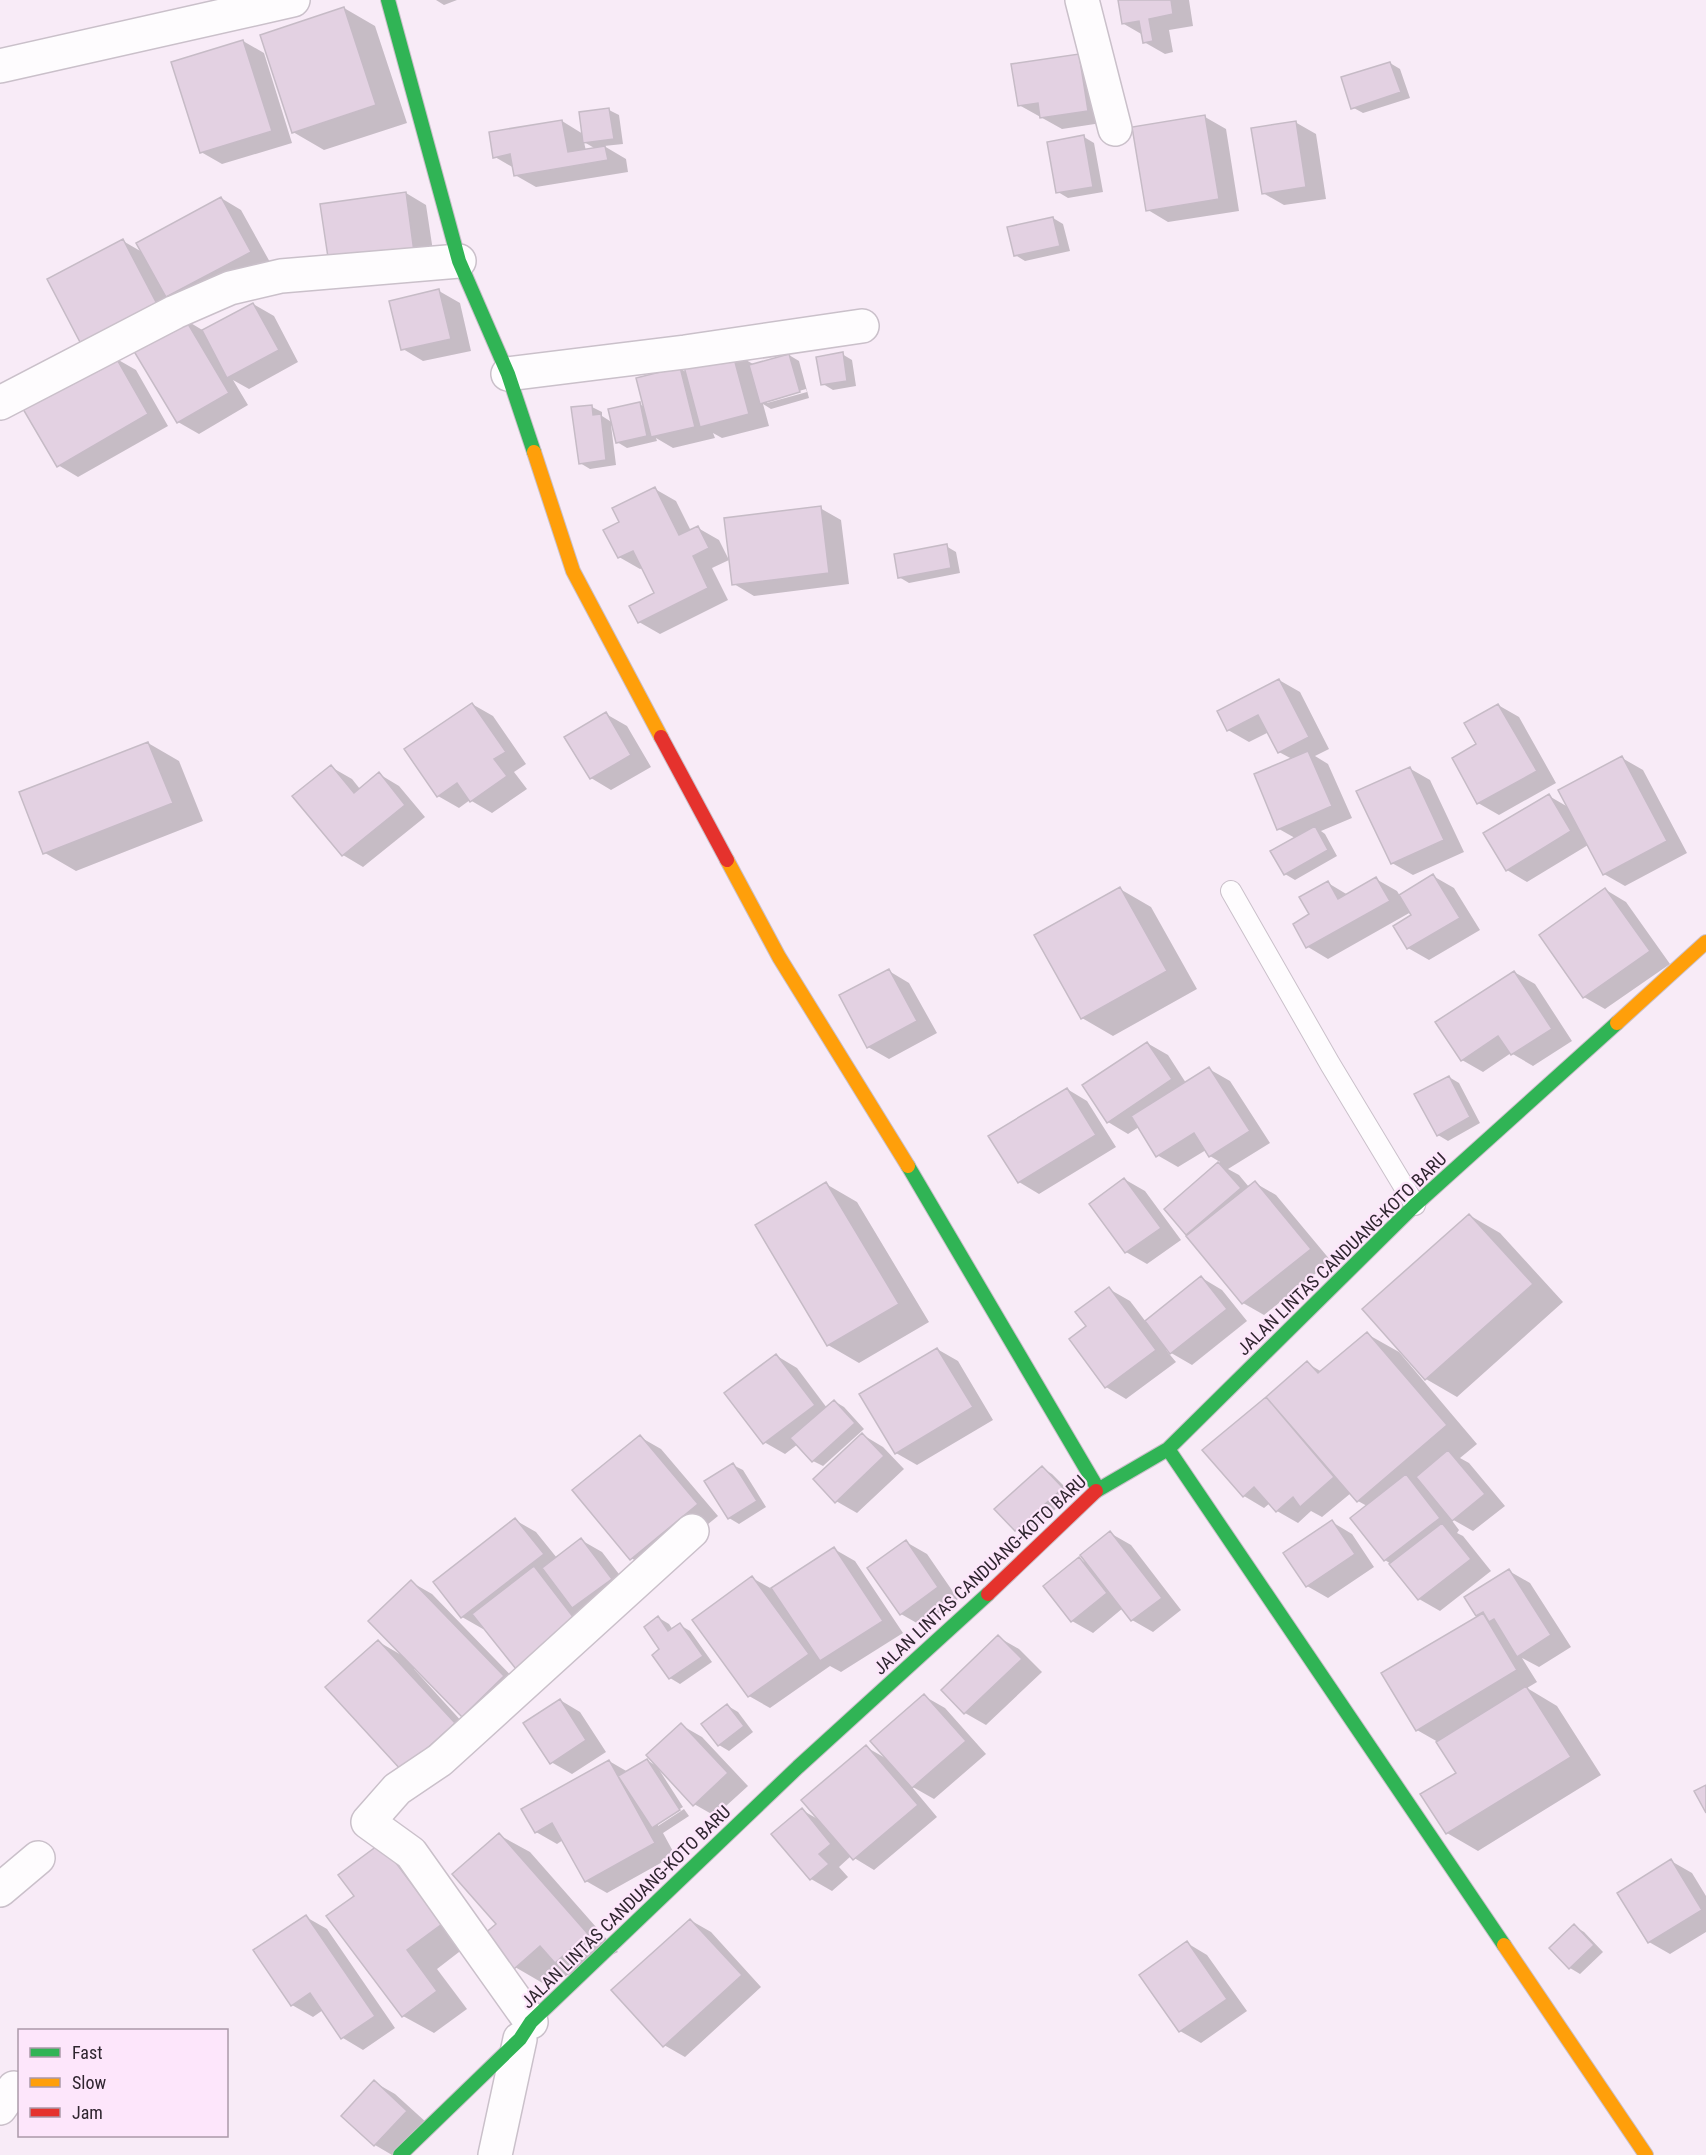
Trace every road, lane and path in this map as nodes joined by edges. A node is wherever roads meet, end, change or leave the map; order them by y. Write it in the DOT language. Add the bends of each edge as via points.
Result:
graph roads {
  1 [pos="293,0"];
  2 [pos="388,0"];
  3 [pos="1083,0"];
  4 [pos="0,66"];
  5 [pos="1115,129"];
  6 [pos="459,261"];
  7 [pos="862,326"];
  8 [pos="508,374"];
  9 [pos="0,403"];
  10 [pos="1231,891"];
  11 [pos="1706,942"];
  12 [pos="1415,1205"];
  13 [pos="1168,1449"];
  14 [pos="1098,1489"];
  15 [pos="692,1532"];
  16 [pos="38,1858"];
  17 [pos="0,1890"];
  18 [pos="525,2031"];
  19 [pos="400,2155"];
  20 [pos="495,2155"];
  21 [pos="1646,2155"];
  1 -- 4 [label="street"];
  2 -- 6 [label="street"];
  3 -- 5 [label="street"];
  6 -- 8 [label="street"];
  6 -- 9 [label="street" via="281,276 230,288 175,312"];
  7 -- 8 [label="street"];
  8 -- 14 [label="street" via="573,571 652,722 779,957 925,1193"];
  10 -- 12 [label="lane"];
  11 -- 12 [label="street, JALAN LINTAS CANDUANG-KOTO BARU"];
  12 -- 13 [label="street, JALAN LINTAS CANDUANG-KOTO BARU"];
  13 -- 14 [label="street, JALAN LINTAS CANDUANG-KOTO BARU"];
  13 -- 21 [label="street"];
  14 -- 18 [label="street, JALAN LINTAS CANDUANG-KOTO BARU" via="798,1767"];
  15 -- 18 [label="street" via="440,1760 396,1790 368,1822 411,1853"];
  16 -- 17 [label="street"];
  18 -- 19 [label="street, JALAN LINTAS CANDUANG-KOTO BARU"];
  18 -- 20 [label="street"];
}
